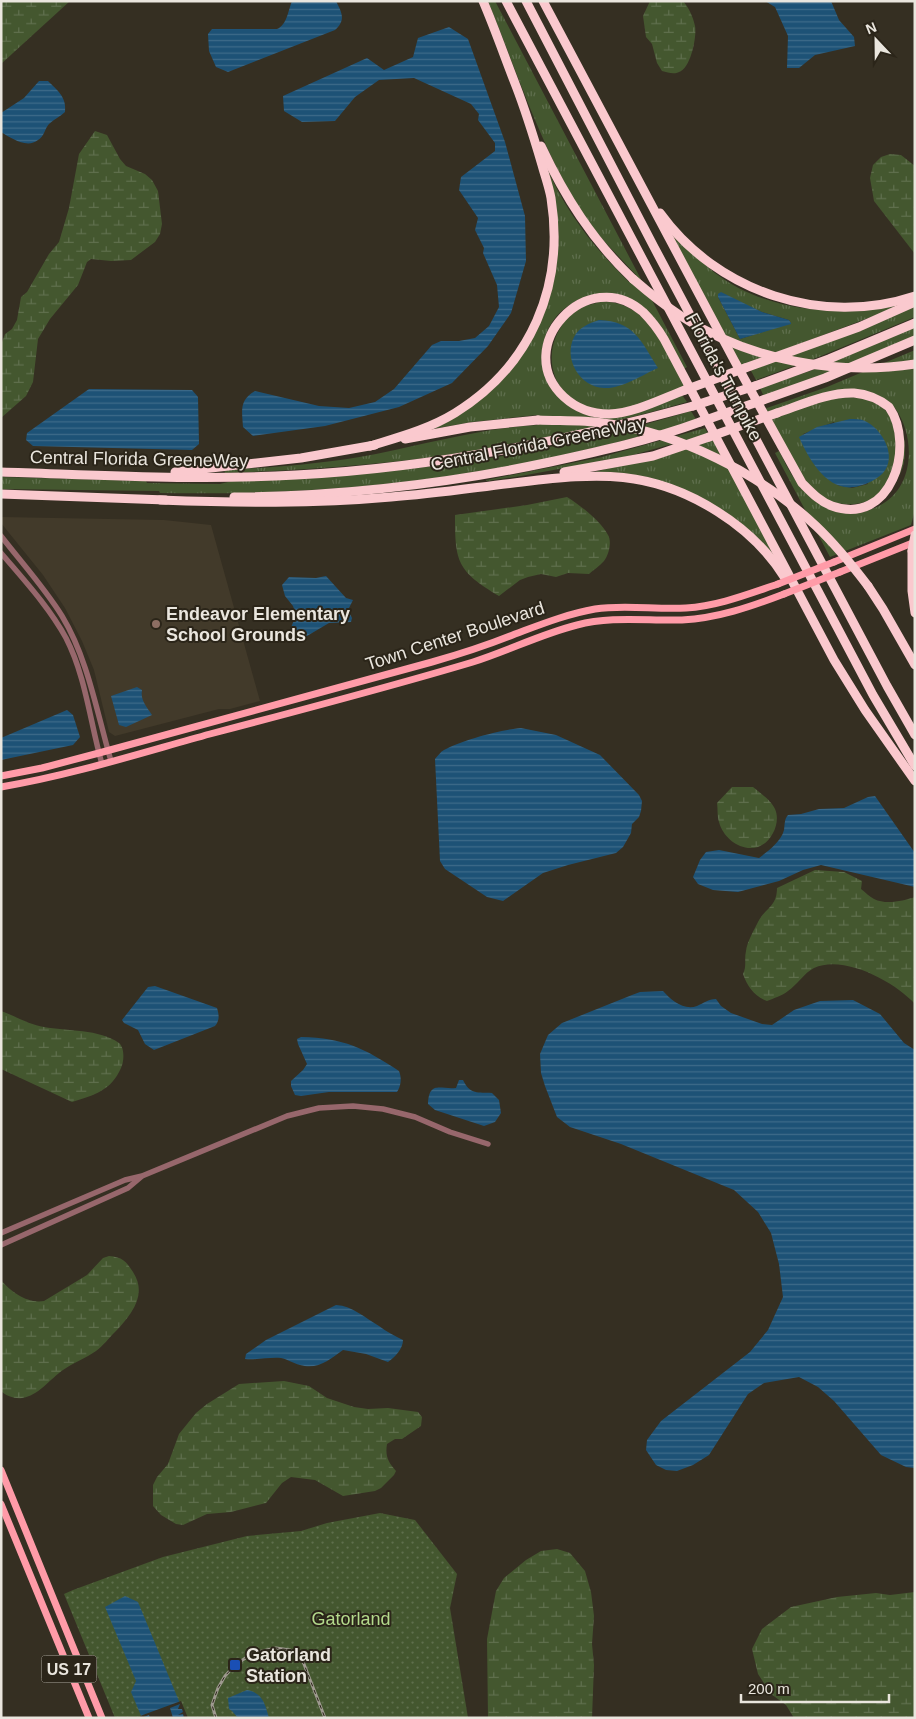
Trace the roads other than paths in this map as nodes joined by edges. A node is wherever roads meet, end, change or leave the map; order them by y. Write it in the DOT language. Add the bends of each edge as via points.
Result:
graph roads {
  1 [pos="483,1"];
  2 [pos="506,1"];
  3 [pos="526,1"];
  4 [pos="543,1"];
  5 [pos="530,126"];
  6 [pos="634,171"];
  7 [pos="915,296"];
  8 [pos="915,302"];
  9 [pos="915,323"];
  10 [pos="915,340"];
  11 [pos="915,345"];
  12 [pos="878,356"];
  13 [pos="915,364"];
  14 [pos="370,446"];
  15 [pos="909,449"];
  16 [pos="908,461"];
  17 [pos="1,472"];
  18 [pos="127,476"];
  19 [pos="453,490"];
  20 [pos="1,494"];
  21 [pos="160,500"];
  22 [pos="915,529"];
  23 [pos="915,534"];
  24 [pos="1,536"];
  25 [pos="914,546"];
  26 [pos="1,553"];
  27 [pos="915,613"];
  28 [pos="811,618"];
  29 [pos="915,665"];
  30 [pos="915,734"];
  31 [pos="108,751"];
  32 [pos="99,753"];
  33 [pos="111,761"];
  34 [pos="102,764"];
  35 [pos="915,766"];
  36 [pos="1,776"];
  37 [pos="915,781"];
  38 [pos="1,787"];
  39 [pos="488,1144"];
  40 [pos="142,1176"];
  41 [pos="1,1233"];
  42 [pos="1,1245"];
  43 [pos="1,1470"];
  44 [pos="1,1504"];
  45 [pos="89,1718"];
  46 [pos="102,1718"];
  1 -- 5 [label="highway"];
  2 -- 35 [label="highway, Florida's Turnpike" via="873,695"];
  3 -- 30 [label="highway, Florida's Turnpike" via="668,274"];
  4 -- 6 [label="highway"];
  5 -- 13 [label="highway, bridge" via="578,215 615,262 682,317 709,332 780,358 843,368"];
  5 -- 14 [label="highway" via="550,196 554,245 546,298 536,324 522,349 476,398 431,425"];
  6 -- 7 [label="highway" via="660,214 680,237 740,282 776,297 827,307 888,304"];
  6 -- 16 [label="highway" via="792,466 812,494 832,506 866,507 896,488"];
  8 -- 28 [label="highway, bridge" via="859,327 745,368 685,390 620,412 600,414 580,408 561,394 551,379 547,351 553,328 571,308 599,298 626,302 642,311 652,322 664,339"];
  9 -- 18 [label="highway, Central Florida GreeneWay, bridge" via="830,359 693,406 612,428 499,452 428,463 294,475 214,478"];
  10 -- 12 [label="highway, Central Florida GreeneWay"];
  11 -- 12 [label="highway"];
  12 -- 21 [label="highway, Central Florida GreeneWay, bridge" via="670,433 511,470 404,486 323,493"];
  14 -- 18 [label="highway" via="211,470"];
  14 -- 29 [label="highway, bridge" via="470,426 538,420 603,423 638,429 678,442 722,461 774,492 815,525 868,586"];
  15 -- 19 [label="highway, bridge" via="904,427 894,411 879,400 856,393 829,395 635,460"];
  17 -- 18 [label="highway, Central Florida GreeneWay"];
  19 -- 21 [label="highway" via="296,503"];
  19 -- 28 [label="highway" via="590,475 624,477 663,485 706,504 742,528 781,571"];
  20 -- 21 [label="highway, Central Florida GreeneWay"];
  22 -- 31 [label="main road, Town Center Boulevard, bridge" via="778,584 716,604 686,608 623,607 575,613 473,650"];
  23 -- 25 [label="highway, bridge"];
  24 -- 31 [label="street" via="49,597 72,637 81,657"];
  25 -- 27 [label="highway" via="912,591"];
  25 -- 33 [label="main road, Town Center Boulevard, bridge" via="725,614 681,620 608,620 577,625 427,676"];
  26 -- 32 [label="street" via="42,602 66,639 82,682"];
  28 -- 37 [label="highway" via="865,710"];
  31 -- 32 [label="main road, Town Center Boulevard"];
  31 -- 33 [label="street"];
  32 -- 34 [label="street"];
  32 -- 36 [label="main road, Town Center Boulevard"];
  33 -- 34 [label="main road, Town Center Boulevard"];
  34 -- 38 [label="main road, Town Center Boulevard"];
  39 -- 40 [label="street" via="415,1117 383,1109 353,1106 319,1108 287,1116"];
  40 -- 41 [label="street" via="125,1180"];
  40 -- 42 [label="street" via="128,1188"];
  43 -- 46 [label="main road, US 17"];
  44 -- 45 [label="main road, US 17"];
}
